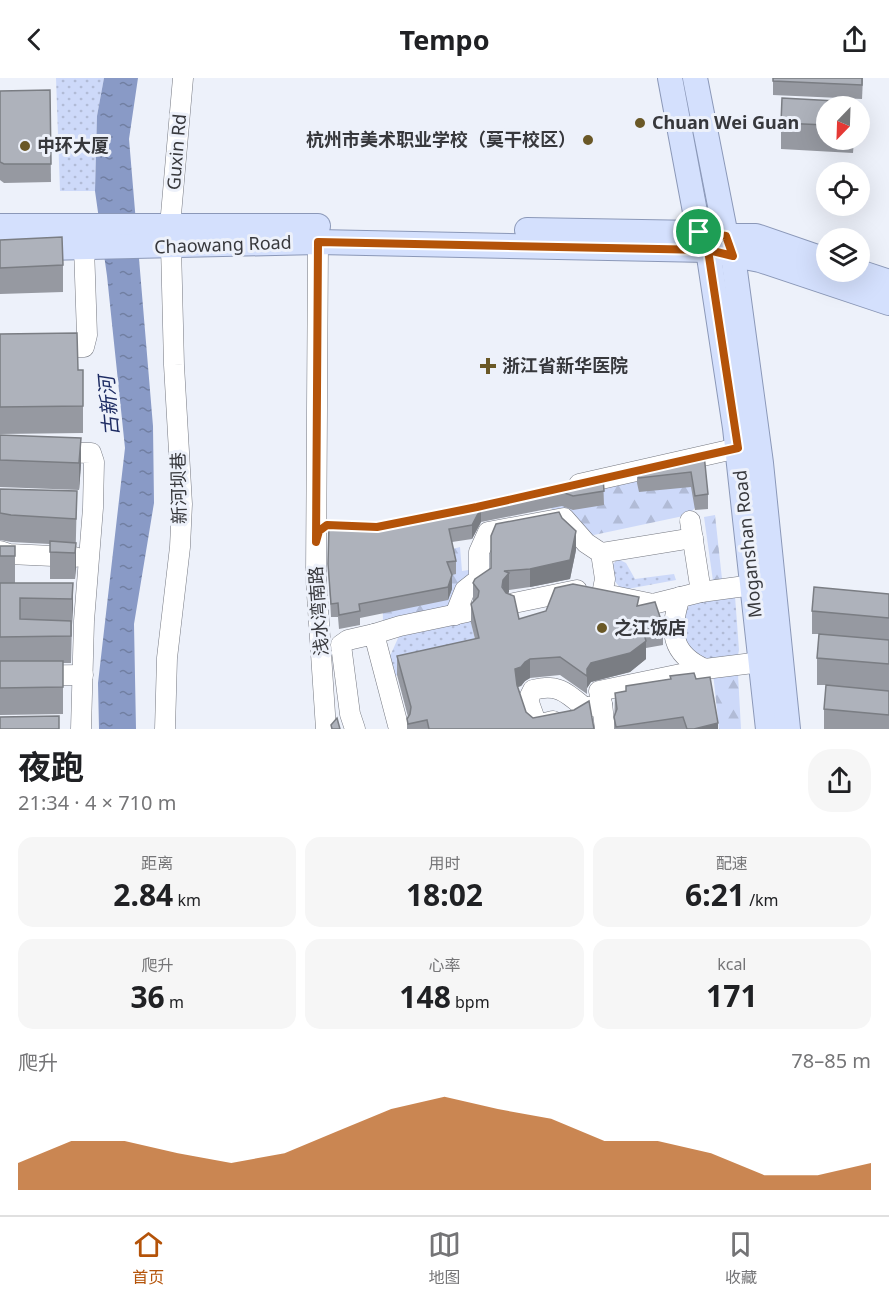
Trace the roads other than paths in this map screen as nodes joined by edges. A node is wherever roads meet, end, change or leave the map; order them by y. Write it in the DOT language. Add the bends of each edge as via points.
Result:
graph roads {
  1 [pos="183,78"];
  2 [pos="670,78"];
  3 [pos="695,78"];
  4 [pos="0,226"];
  5 [pos="170,236"];
  6 [pos="92,240"];
  7 [pos="318,242"];
  8 [pos="717,244"];
  9 [pos="0,249"];
  10 [pos="816,257"];
  11 [pos="870,276"];
  12 [pos="889,282"];
  13 [pos="889,303"];
  14 [pos="0,350"];
  15 [pos="738,448"];
  16 [pos="34,451"];
  17 [pos="558,489"];
  18 [pos="335,526"];
  19 [pos="316,542"];
  20 [pos="0,551"];
  21 [pos="600,553"];
  22 [pos="89,558"];
  23 [pos="753,585"];
  24 [pos="701,592"];
  25 [pos="602,594"];
  26 [pos="64,595"];
  27 [pos="86,595"];
  28 [pos="680,597"];
  29 [pos="514,603"];
  30 [pos="374,634"];
  31 [pos="761,662"];
  32 [pos="705,669"];
  33 [pos="83,675"];
  34 [pos="0,676"];
  35 [pos="81,729"];
  36 [pos="165,729"];
  37 [pos="326,729"];
  38 [pos="355,729"];
  39 [pos="399,729"];
  40 [pos="605,729"];
  41 [pos="768,729"];
  42 [pos="788,729"];
  1 -- 5 [label="street, Guxin Rd"];
  2 -- 8 [label="main road, Moganshan Road"];
  3 -- 8 [label="main road, Moganshan Road"];
  4 -- 6 [label="main road, Chaowang Road"];
  5 -- 6 [label="main road, Chaowang Road"];
  5 -- 7 [label="main road, Chaowang Road"];
  5 -- 8 [label="main road, Chaowang Road" via="318,226"];
  5 -- 36 [label="street, 新河坝巷" via="182,504 166,658"];
  6 -- 9 [label="main road, Chaowang Road"];
  6 -- 14 [label="street" via="84,347"];
  7 -- 8 [label="main road, Chaowang Road"];
  7 -- 19 [label="street, 浅水湾南路"];
  8 -- 10 [label="main road" via="756,236"];
  8 -- 13 [label="main road"];
  8 -- 15 [label="main road, Moganshan Road"];
  8 -- 42 [label="main road, Moganshan Road" via="761,463"];
  11 -- 12 [label="main road"];
  15 -- 17 [label="street"];
  15 -- 23 [label="main road, Moganshan Road"];
  16 -- 22 [label="street" via="91,453 94,462"];
  18 -- 19 [label="street" via="327,525 319,531"];
  19 -- 37 [label="street, 浅水湾南路"];
  20 -- 22 [label="street"];
  21 -- 24 [label="street" via="692,530"];
  21 -- 25 [label="street" via="605,579"];
  21 -- 30 [label="street" via="564,518 488,532 479,552 479,579 465,590 461,614"];
  22 -- 27 [label="street"];
  23 -- 24 [label="street"];
  23 -- 31 [label="main road, Moganshan Road"];
  24 -- 28 [label="street"];
  25 -- 28 [label="street" via="653,604"];
  25 -- 29 [label="street" via="581,589"];
  26 -- 27 [label="street"];
  27 -- 33 [label="street"];
  28 -- 32 [label="street" via="675,612 676,642 683,656"];
  30 -- 38 [label="street" via="341,645"];
  30 -- 39 [label="street"];
  31 -- 32 [label="street"];
  31 -- 41 [label="main road, Moganshan Road"];
  32 -- 40 [label="street" via="599,691 593,706"];
  33 -- 34 [label="street"];
  33 -- 35 [label="street"];
}
